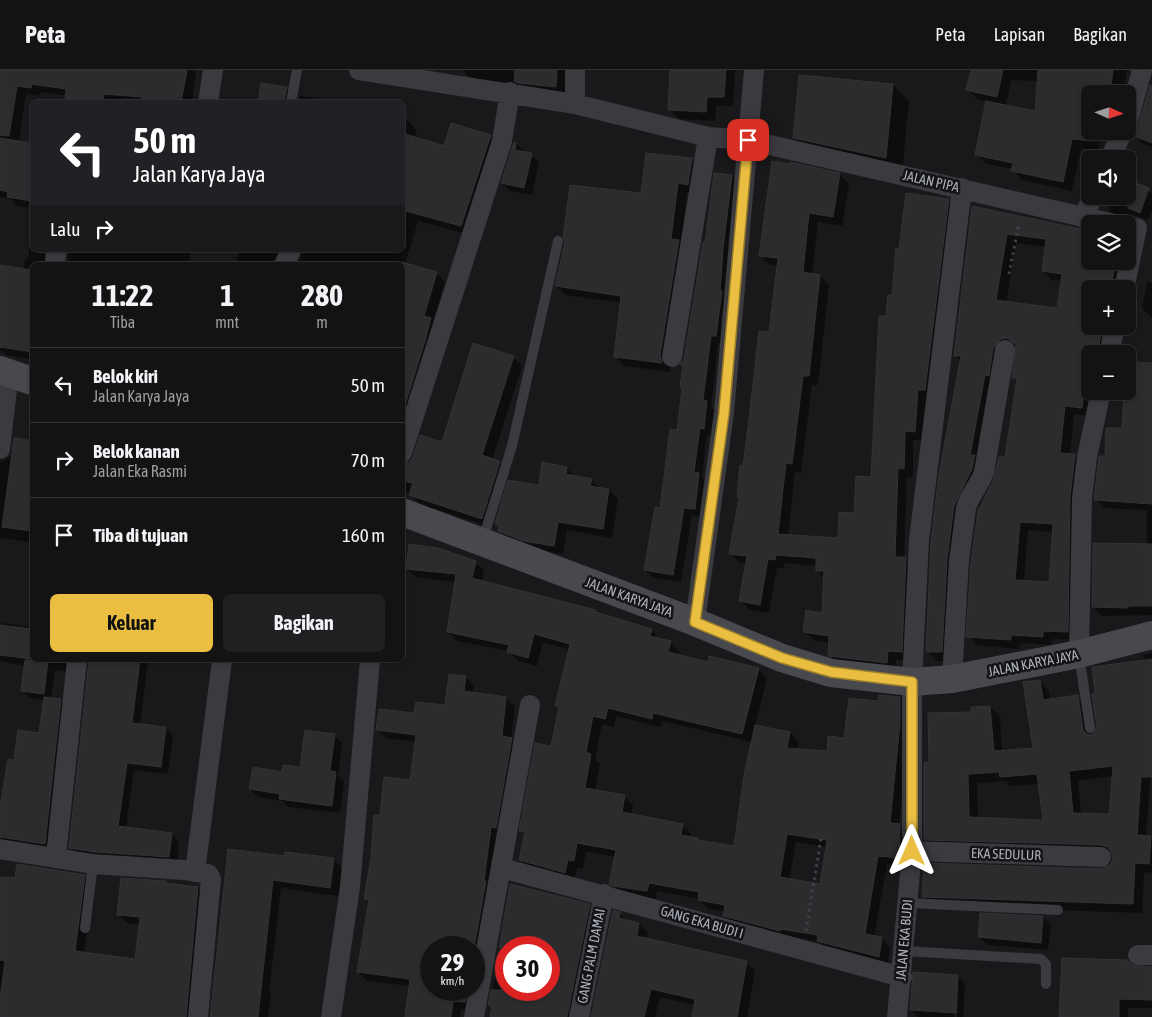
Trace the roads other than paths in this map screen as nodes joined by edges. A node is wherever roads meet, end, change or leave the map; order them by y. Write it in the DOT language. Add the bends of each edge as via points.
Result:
graph roads {
  1 [pos="212,70"];
  2 [pos="297,70"];
  3 [pos="358,70"];
  4 [pos="576,70"];
  5 [pos="754,70"];
  6 [pos="1142,70"];
  7 [pos="445,78"];
  8 [pos="510,92"];
  9 [pos="1136,92"];
  10 [pos="208,100"];
  11 [pos="291,100"];
  12 [pos="575,104"];
  13 [pos="708,137"];
  14 [pos="748,140"];
  15 [pos="962,188"];
  16 [pos="1081,218"];
  17 [pos="1139,228"];
  18 [pos="558,241"];
  19 [pos="1126,280"];
  20 [pos="1005,350"];
  21 [pos="672,357"];
  22 [pos="14,375"];
  23 [pos="1099,400"];
  24 [pos="405,444"];
  25 [pos="0,449"];
  26 [pos="405,513"];
  27 [pos="482,543"];
  28 [pos="695,622"];
  29 [pos="1152,635"];
  30 [pos="1079,654"];
  31 [pos="77,662"];
  32 [pos="222,662"];
  33 [pos="370,662"];
  34 [pos="952,679"];
  35 [pos="912,682"];
  36 [pos="530,705"];
  37 [pos="1090,728"];
  38 [pos="0,849"];
  39 [pos="912,851"];
  40 [pos="56,856"];
  41 [pos="1101,857"];
  42 [pos="93,864"];
  43 [pos="502,868"];
  44 [pos="195,872"];
  45 [pos="604,894"];
  46 [pos="908,903"];
  47 [pos="1058,910"];
  48 [pos="86,928"];
  49 [pos="904,951"];
  50 [pos="902,977"];
  51 [pos="1046,984"];
  52 [pos="198,1017"];
  53 [pos="331,1017"];
  54 [pos="474,1017"];
  55 [pos="579,1017"];
  56 [pos="897,1017"];
  1 -- 10 [label="street"];
  2 -- 11 [label="lane"];
  3 -- 7 [label="street, JALAN PIPA"];
  4 -- 12 [label="street"];
  5 -- 14 [label="street"];
  6 -- 9 [label="street"];
  7 -- 8 [label="street, JALAN PIPA"];
  8 -- 12 [label="street, JALAN PIPA"];
  8 -- 24 [label="street" via="502,141"];
  12 -- 13 [label="street, JALAN PIPA"];
  13 -- 14 [label="street, JALAN PIPA"];
  13 -- 21 [label="street"];
  14 -- 15 [label="street, JALAN PIPA"];
  14 -- 28 [label="street" via="724,413"];
  15 -- 16 [label="street, JALAN PIPA"];
  15 -- 35 [label="street, JALAN EKA BUDI" via="919,540"];
  17 -- 19 [label="street"];
  18 -- 27 [label="lane" via="512,446"];
  20 -- 34 [label="street" via="984,472 967,501 959,561"];
  22 -- 25 [label="street"];
  23 -- 30 [label="street" via="1082,498"];
  26 -- 27 [label="main road, JALAN KARYA JAYA"];
  27 -- 28 [label="main road, JALAN KARYA JAYA"];
  28 -- 35 [label="main road, JALAN KARYA JAYA" via="782,658 831,672"];
  29 -- 30 [label="main road, JALAN KARYA JAYA"];
  30 -- 34 [label="main road, JALAN KARYA JAYA"];
  30 -- 37 [label="lane"];
  31 -- 40 [label="street"];
  32 -- 44 [label="street"];
  33 -- 53 [label="street" via="350,887"];
  34 -- 35 [label="main road, JALAN KARYA JAYA"];
  35 -- 39 [label="street, JALAN EKA BUDI"];
  36 -- 43 [label="street"];
  38 -- 40 [label="street"];
  39 -- 41 [label="street, EKA SEDULUR"];
  39 -- 46 [label="street, JALAN EKA BUDI"];
  40 -- 42 [label="street"];
  42 -- 44 [label="street"];
  42 -- 48 [label="lane"];
  43 -- 45 [label="street, GANG EKA BUDI I"];
  43 -- 54 [label="street"];
  44 -- 52 [label="street" via="204,872 211,879"];
  45 -- 50 [label="street, GANG EKA BUDI I"];
  45 -- 55 [label="street, GANG PALM DAMAI"];
  46 -- 47 [label="lane"];
  46 -- 49 [label="street, JALAN EKA BUDI"];
  49 -- 50 [label="street, JALAN EKA BUDI"];
  49 -- 51 [label="lane" via="1041,959 1046,964"];
  50 -- 56 [label="street, JALAN EKA BUDI"];
}
